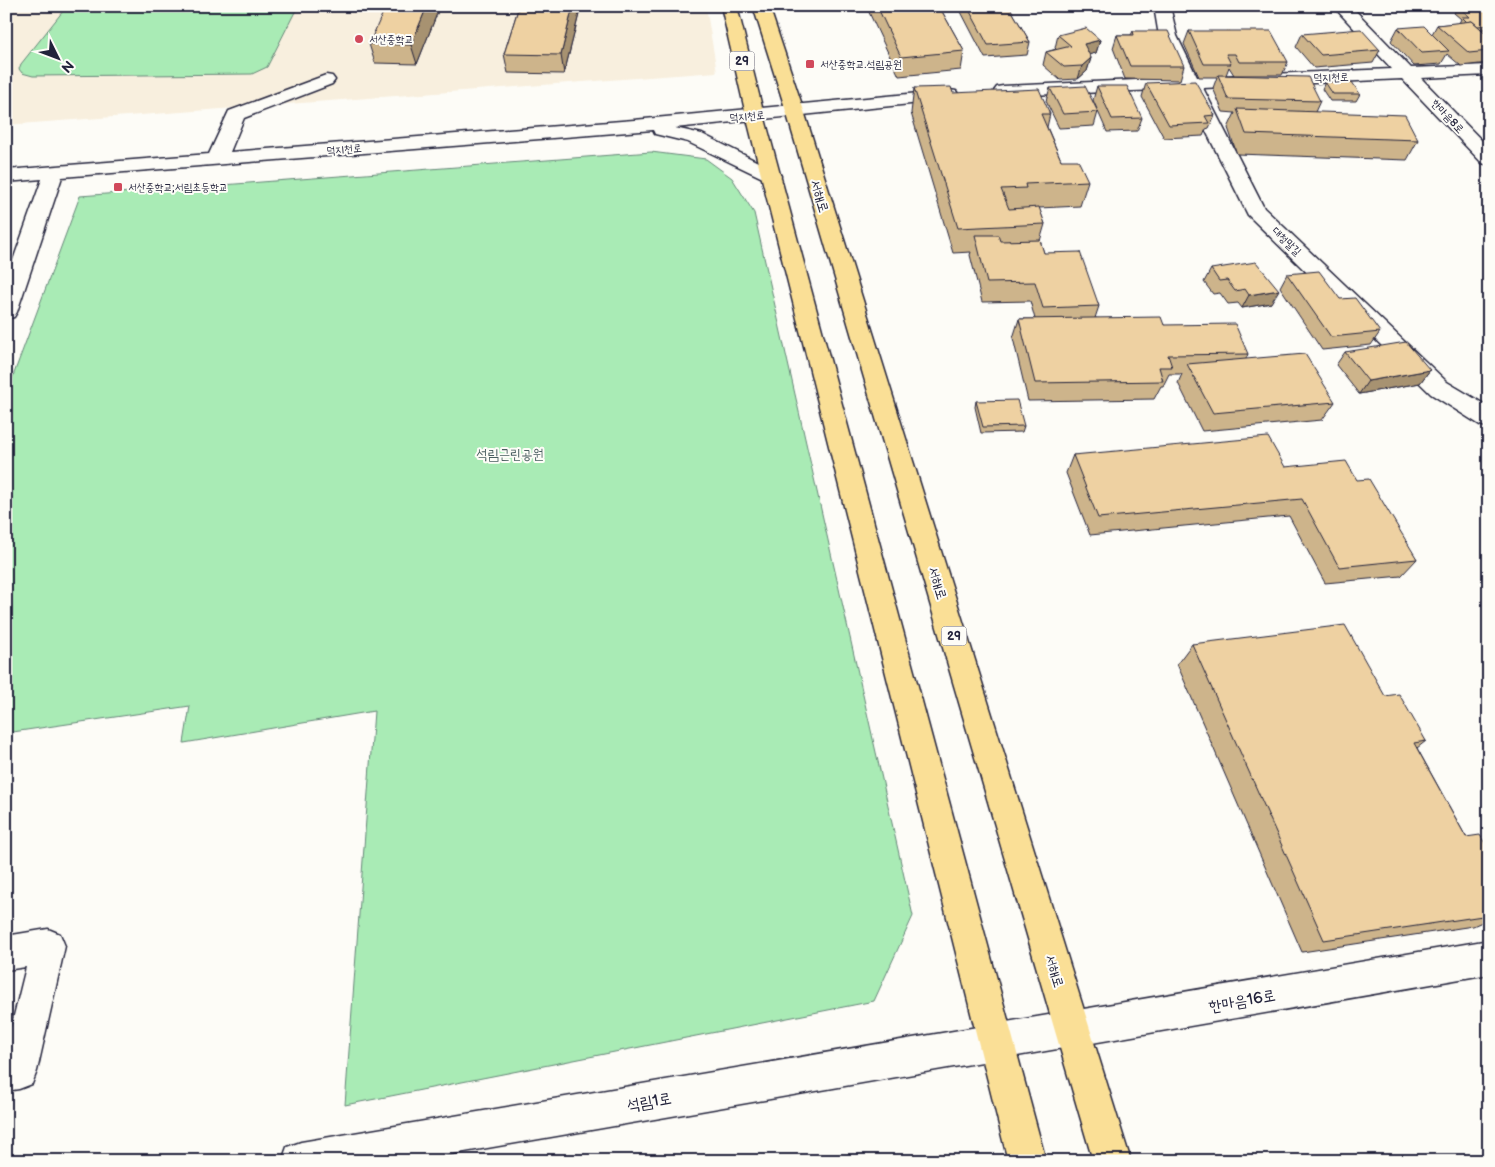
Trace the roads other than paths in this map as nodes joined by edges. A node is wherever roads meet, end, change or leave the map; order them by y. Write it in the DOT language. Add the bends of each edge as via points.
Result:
graph roads {
  1 [pos="729,6"];
  2 [pos="761,6"];
  3 [pos="1162,6"];
  4 [pos="1341,6"];
  5 [pos="1489,70"];
  6 [pos="1408,74"];
  7 [pos="326,80"];
  8 [pos="1192,82"];
  9 [pos="989,92"];
  10 [pos="969,93"];
  11 [pos="795,111"];
  12 [pos="756,115"];
  13 [pos="634,126"];
  14 [pos="217,159"];
  15 [pos="1489,159"];
  16 [pos="54,172"];
  17 [pos="6,176"];
  18 [pos="771,176"];
  19 [pos="12,283"];
  20 [pos="6,312"];
  21 [pos="1489,419"];
  22 [pos="6,953"];
  23 [pos="1489,957"];
  24 [pos="1073,1029"];
  25 [pos="996,1042"];
  26 [pos="6,1073"];
  27 [pos="301,1161"];
  28 [pos="1027,1161"];
  29 [pos="1112,1161"];
  1 -- 12 [label="main road, 29"];
  2 -- 11 [label="main road, 서해로 / 29"];
  3 -- 8 [label="street, 대청말길" via="1168,36"];
  4 -- 6 [label="street, 한마음8로"];
  5 -- 6 [label="street, 덕지천로"];
  6 -- 8 [label="street, 덕지천로"];
  6 -- 15 [label="street, 한마음8로"];
  7 -- 14 [label="street" via="236,115"];
  8 -- 9 [label="street, 덕지천로"];
  8 -- 21 [label="street, 대청말길" via="1256,211 1439,388"];
  10 -- 11 [label="street, 덕지천로"];
  11 -- 12 [label="street, 덕지천로"];
  11 -- 24 [label="main road, 서해로 / 29"];
  12 -- 13 [label="street, 덕지천로"];
  12 -- 18 [label="main road, 29"];
  13 -- 14 [label="street, 덕지천로"];
  13 -- 18 [label="street" via="695,138"];
  14 -- 16 [label="street, 덕지천로"];
  16 -- 17 [label="street, 덕지천로"];
  16 -- 19 [label="street"];
  18 -- 25 [label="main road, 29"];
  19 -- 20 [label="street"];
  22 -- 26 [label="street" via="48,946 19,1071"];
  23 -- 24 [label="street, 한마음16로"];
  24 -- 25 [label="street, 한마음16로"];
  24 -- 29 [label="main road, 서해로 / 29"];
  25 -- 27 [label="street, 석림1로"];
  25 -- 28 [label="main road, 29"];
}
